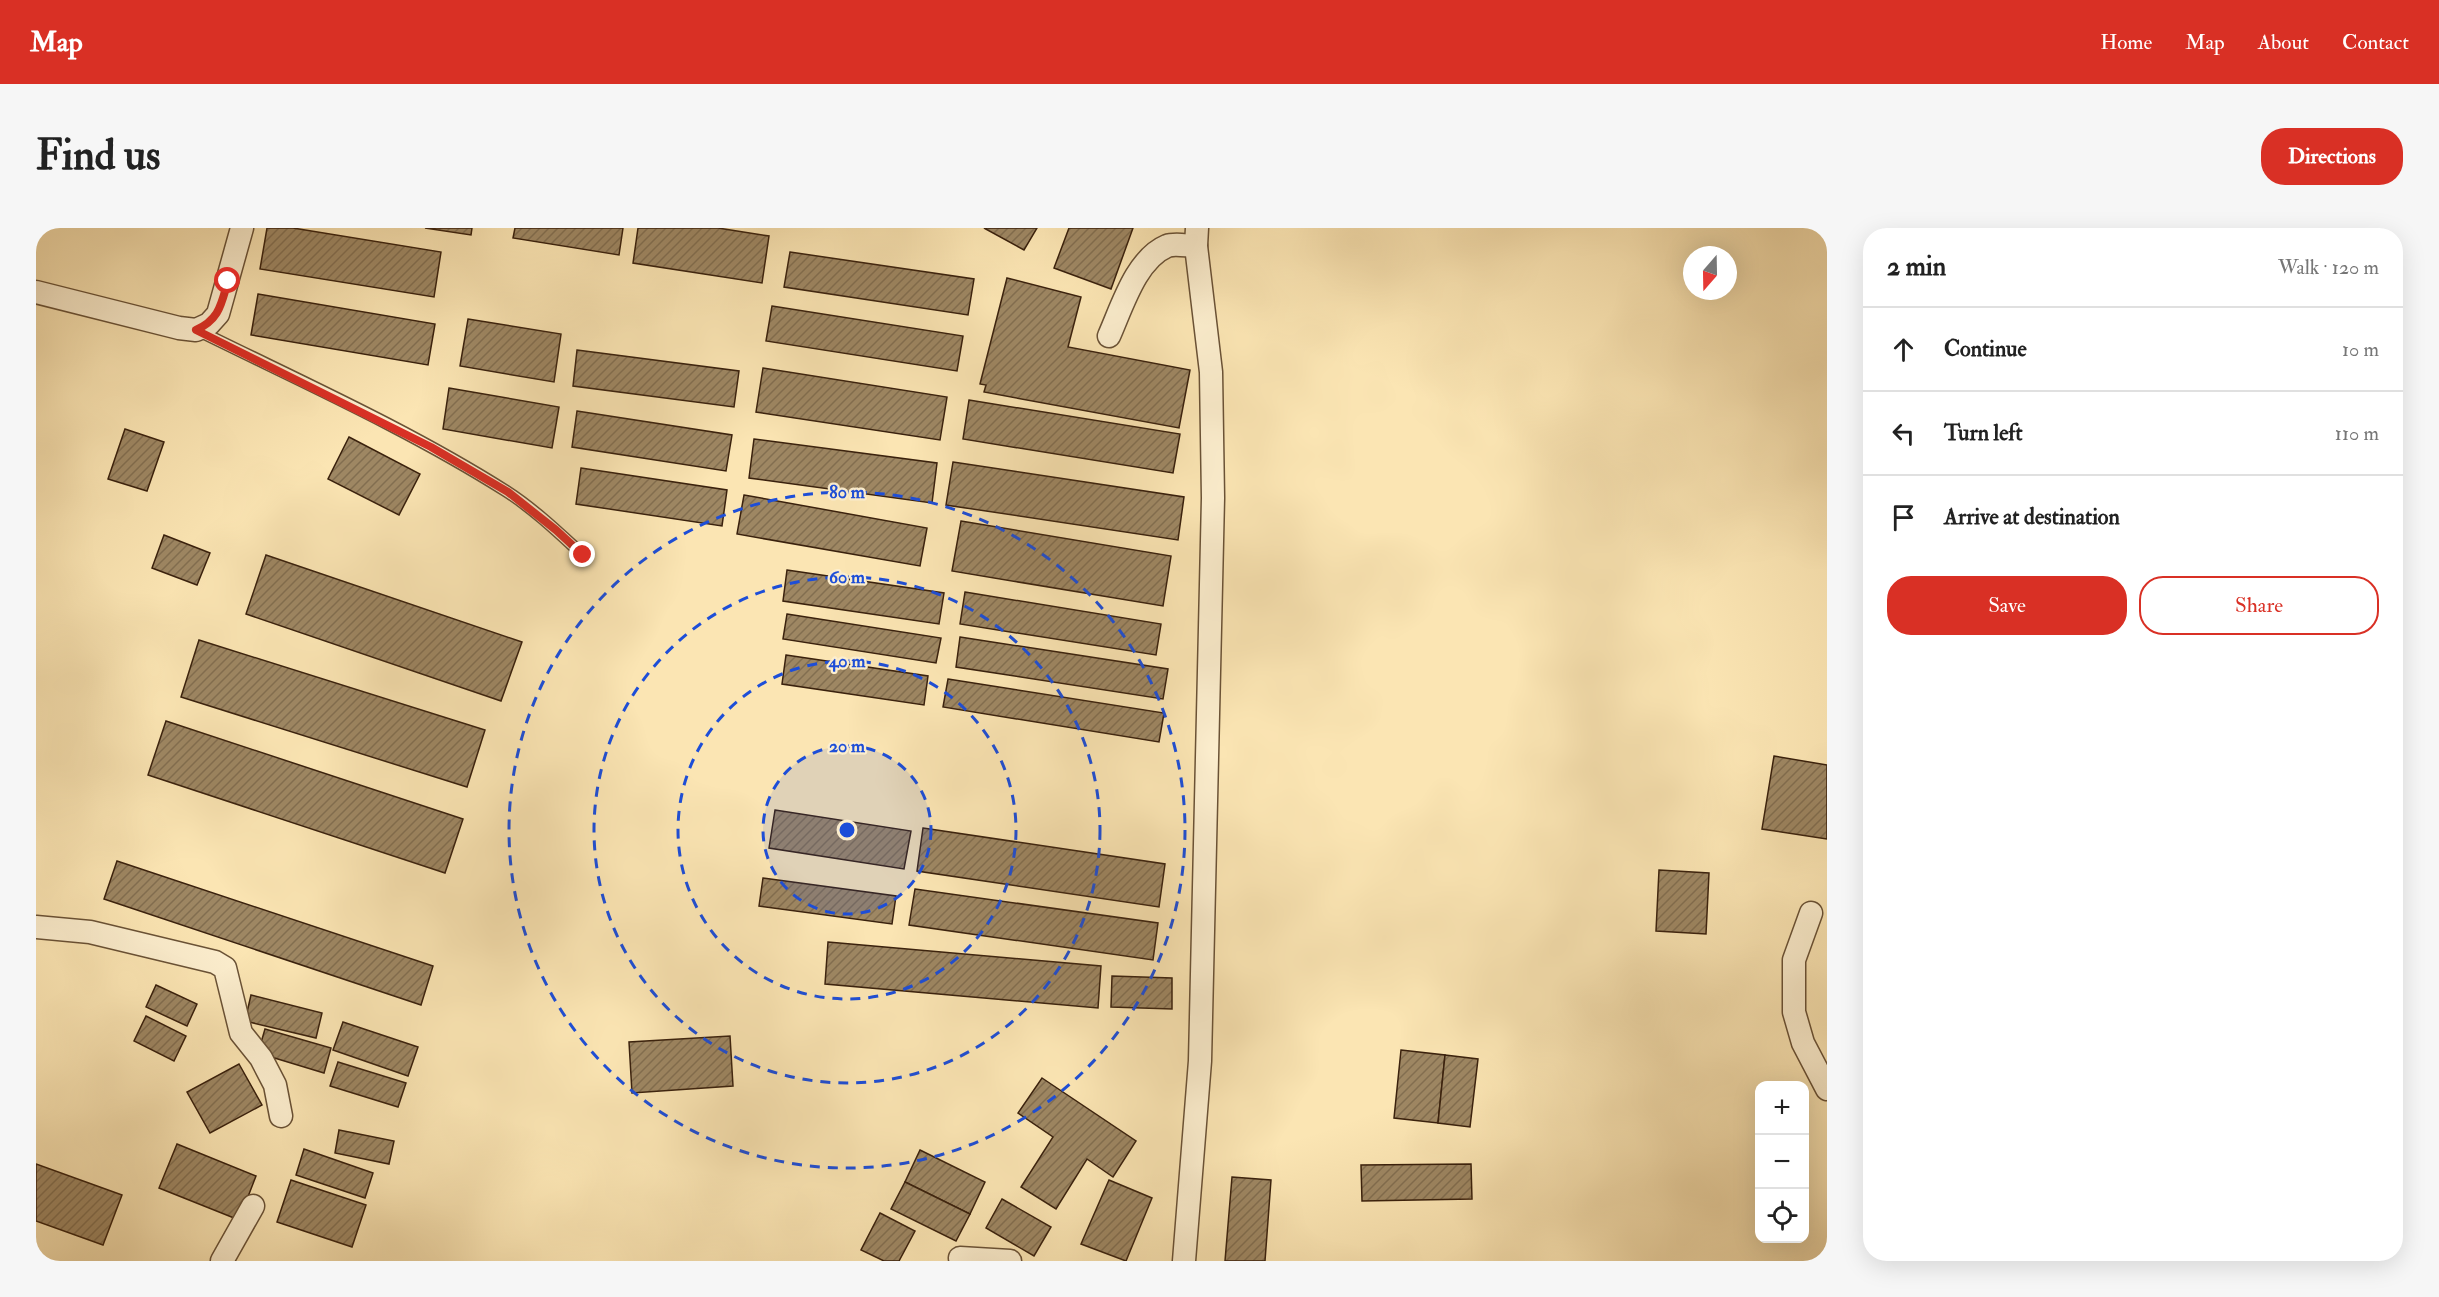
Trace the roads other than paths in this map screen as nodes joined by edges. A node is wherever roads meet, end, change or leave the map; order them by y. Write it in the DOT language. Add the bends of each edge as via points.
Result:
graph roads {
  1 [pos="242,228"];
  2 [pos="1196,237"];
  3 [pos="36,292"];
  4 [pos="196,330"];
  5 [pos="1109,336"];
  6 [pos="583,555"];
  7 [pos="1811,913"];
  8 [pos="36,927"];
  9 [pos="1827,1089"];
  10 [pos="281,1116"];
  11 [pos="253,1206"];
  12 [pos="960,1258"];
  13 [pos="222,1261"];
  14 [pos="1010,1261"];
  15 [pos="1184,1261"];
  1 -- 4 [label="street" via="218,314"];
  2 -- 5 [label="street" via="1154,254 1133,280"];
  2 -- 15 [label="street" via="1211,372 1212,498 1200,1061"];
  3 -- 4 [label="street" via="150,323"];
  4 -- 6 [label="lane" via="373,417 479,475 508,492"];
  7 -- 9 [label="street" via="1794,960 1794,1012 1803,1043"];
  8 -- 10 [label="street" via="90,932 215,962 225,968 241,1033 261,1058 275,1085"];
  11 -- 13 [label="street"];
  12 -- 14 [label="street"];
}
